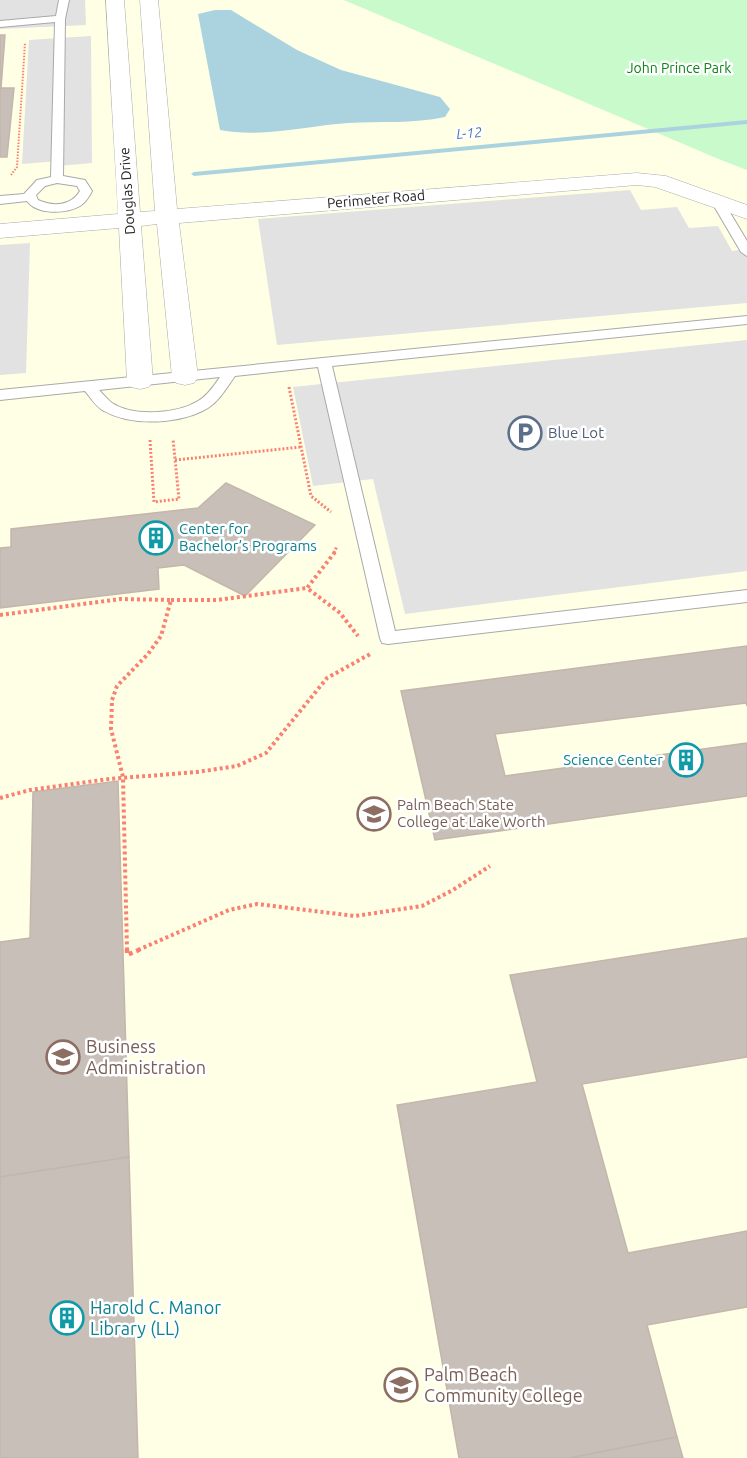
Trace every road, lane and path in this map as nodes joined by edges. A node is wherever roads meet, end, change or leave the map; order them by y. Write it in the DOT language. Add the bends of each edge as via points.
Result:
graph roads {
  1 [pos="64,0"];
  2 [pos="115,0"];
  3 [pos="149,0"];
  4 [pos="60,19"];
  5 [pos="0,24"];
  6 [pos="60,33"];
  7 [pos="9,178"];
  8 [pos="57,179"];
  9 [pos="30,197"];
  10 [pos="0,200"];
  11 [pos="717,201"];
  12 [pos="747,212"];
  13 [pos="167,217"];
  14 [pos="129,220"];
  15 [pos="0,231"];
  16 [pos="747,252"];
  17 [pos="747,320"];
  18 [pos="324,363"];
  19 [pos="231,372"];
  20 [pos="185,377"];
  21 [pos="140,381"];
  22 [pos="88,386"];
  23 [pos="0,395"];
  24 [pos="149,430"];
  25 [pos="173,438"];
  26 [pos="301,447"];
  27 [pos="175,460"];
  28 [pos="306,588"];
  29 [pos="747,596"];
  30 [pos="171,600"];
  31 [pos="0,615"];
  32 [pos="372,653"];
  33 [pos="123,777"];
  34 [pos="0,798"];
  35 [pos="490,866"];
  1 -- 4 [label="lane"];
  2 -- 14 [label="street, Douglas Drive"];
  3 -- 13 [label="street"];
  4 -- 5 [label="lane"];
  4 -- 6 [label="lane"];
  6 -- 7 [label="path" via="25,36 17,168"];
  6 -- 8 [label="lane"];
  8 -- 9 [label="lane" via="35,187"];
  8 -- 9 [label="lane" via="81,183 84,196 72,205 54,208 38,206"];
  9 -- 10 [label="lane"];
  11 -- 12 [label="street, Perimeter Road"];
  11 -- 13 [label="street, Perimeter Road" via="658,181 637,179"];
  11 -- 16 [label="lane"];
  13 -- 14 [label="street, Perimeter Road"];
  13 -- 20 [label="street"];
  14 -- 15 [label="street, Perimeter Road"];
  14 -- 21 [label="street, Douglas Drive"];
  17 -- 18 [label="lane"];
  18 -- 19 [label="lane"];
  18 -- 29 [label="lane" via="388,638"];
  19 -- 20 [label="lane"];
  19 -- 22 [label="lane" via="209,400 184,412 118,412 106,406"];
  20 -- 21 [label="lane"];
  21 -- 22 [label="lane"];
  22 -- 23 [label="lane"];
  24 -- 27 [label="path" via="154,502 179,499"];
  25 -- 27 [label="path"];
  26 -- 27 [label="path"];
  28 -- 30 [label="path" via="217,600"];
  30 -- 31 [label="path" via="121,598"];
  30 -- 33 [label="path" via="161,636 117,686 112,700 111,729"];
  32 -- 33 [label="path" via="327,678 266,753 237,766"];
  33 -- 34 [label="path"];
  33 -- 35 [label="path" via="127,955 229,910 257,904 355,916 422,906"];
}
